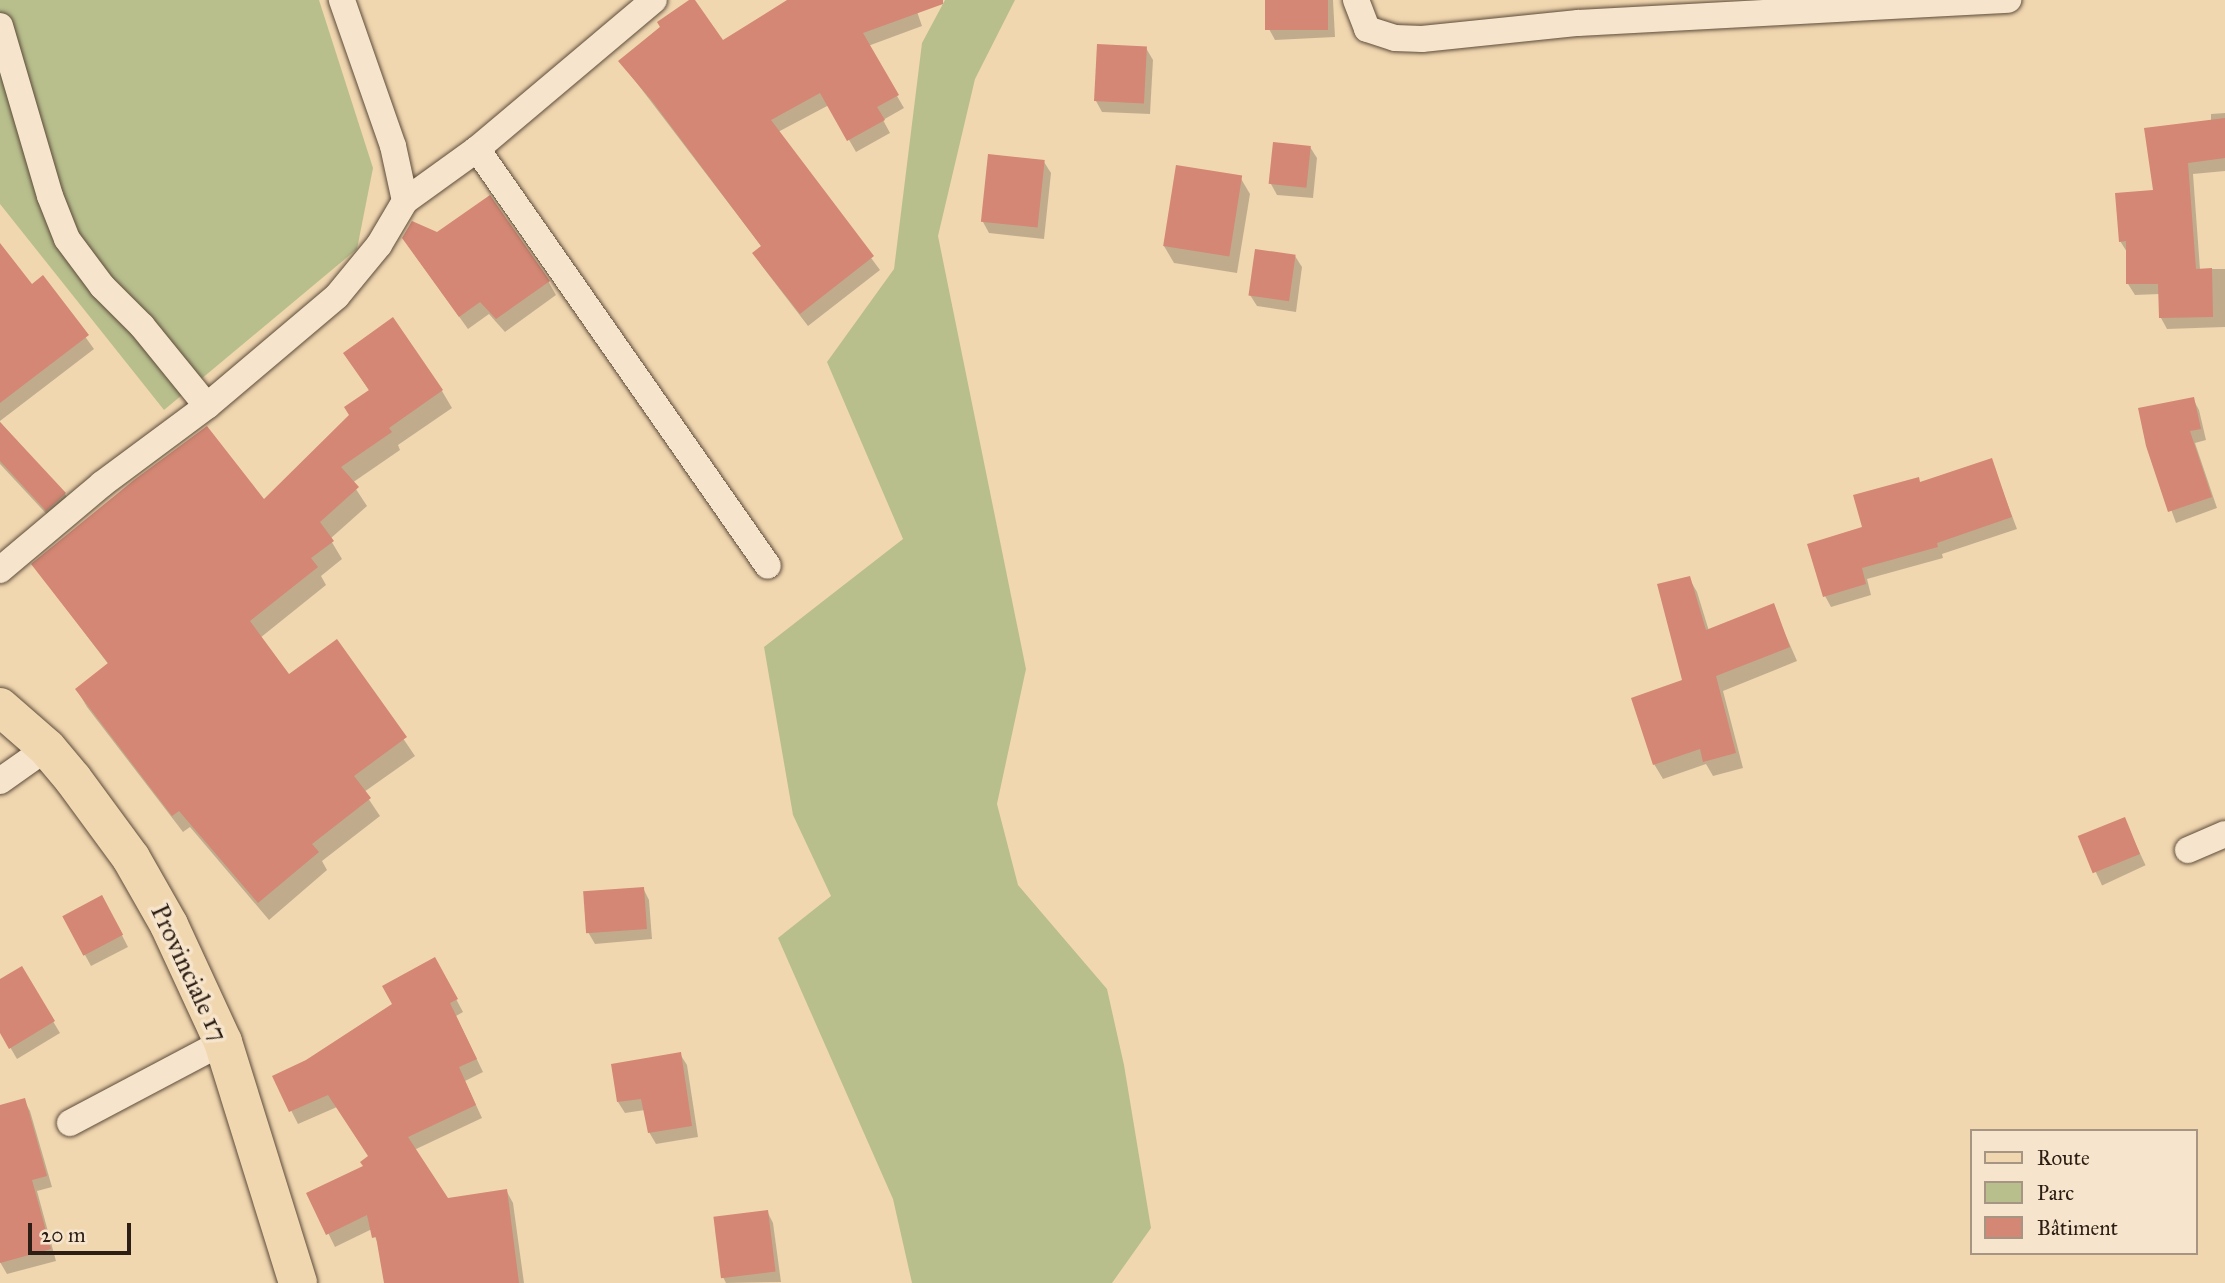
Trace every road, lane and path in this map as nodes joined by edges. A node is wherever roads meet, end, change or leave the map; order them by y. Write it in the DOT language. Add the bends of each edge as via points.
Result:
graph roads {
  1 [pos="342,0"];
  2 [pos="654,0"];
  3 [pos="1356,0"];
  4 [pos="2008,0"];
  5 [pos="0,26"];
  6 [pos="477,149"];
  7 [pos="405,201"];
  8 [pos="207,406"];
  9 [pos="768,566"];
  10 [pos="0,570"];
  11 [pos="0,706"];
  12 [pos="47,748"];
  13 [pos="0,781"];
  14 [pos="2225,834"];
  15 [pos="2188,850"];
  16 [pos="223,1042"];
  17 [pos="70,1123"];
  18 [pos="298,1283"];
  1 -- 7 [label="street" via="393,146"];
  2 -- 6 [label="street"];
  3 -- 4 [label="street" via="1367,29 1395,38 1422,39 1578,23"];
  5 -- 8 [label="street" via="50,197 67,239"];
  6 -- 7 [label="street"];
  6 -- 9 [label="street"];
  7 -- 8 [label="street" via="379,245 337,296"];
  8 -- 10 [label="street" via="102,484"];
  11 -- 12 [label="main road, Provinciale 17"];
  12 -- 13 [label="street"];
  12 -- 16 [label="main road, Provinciale 17" via="131,858 169,925"];
  14 -- 15 [label="street"];
  16 -- 17 [label="street"];
  16 -- 18 [label="main road, Provinciale 17"];
}
